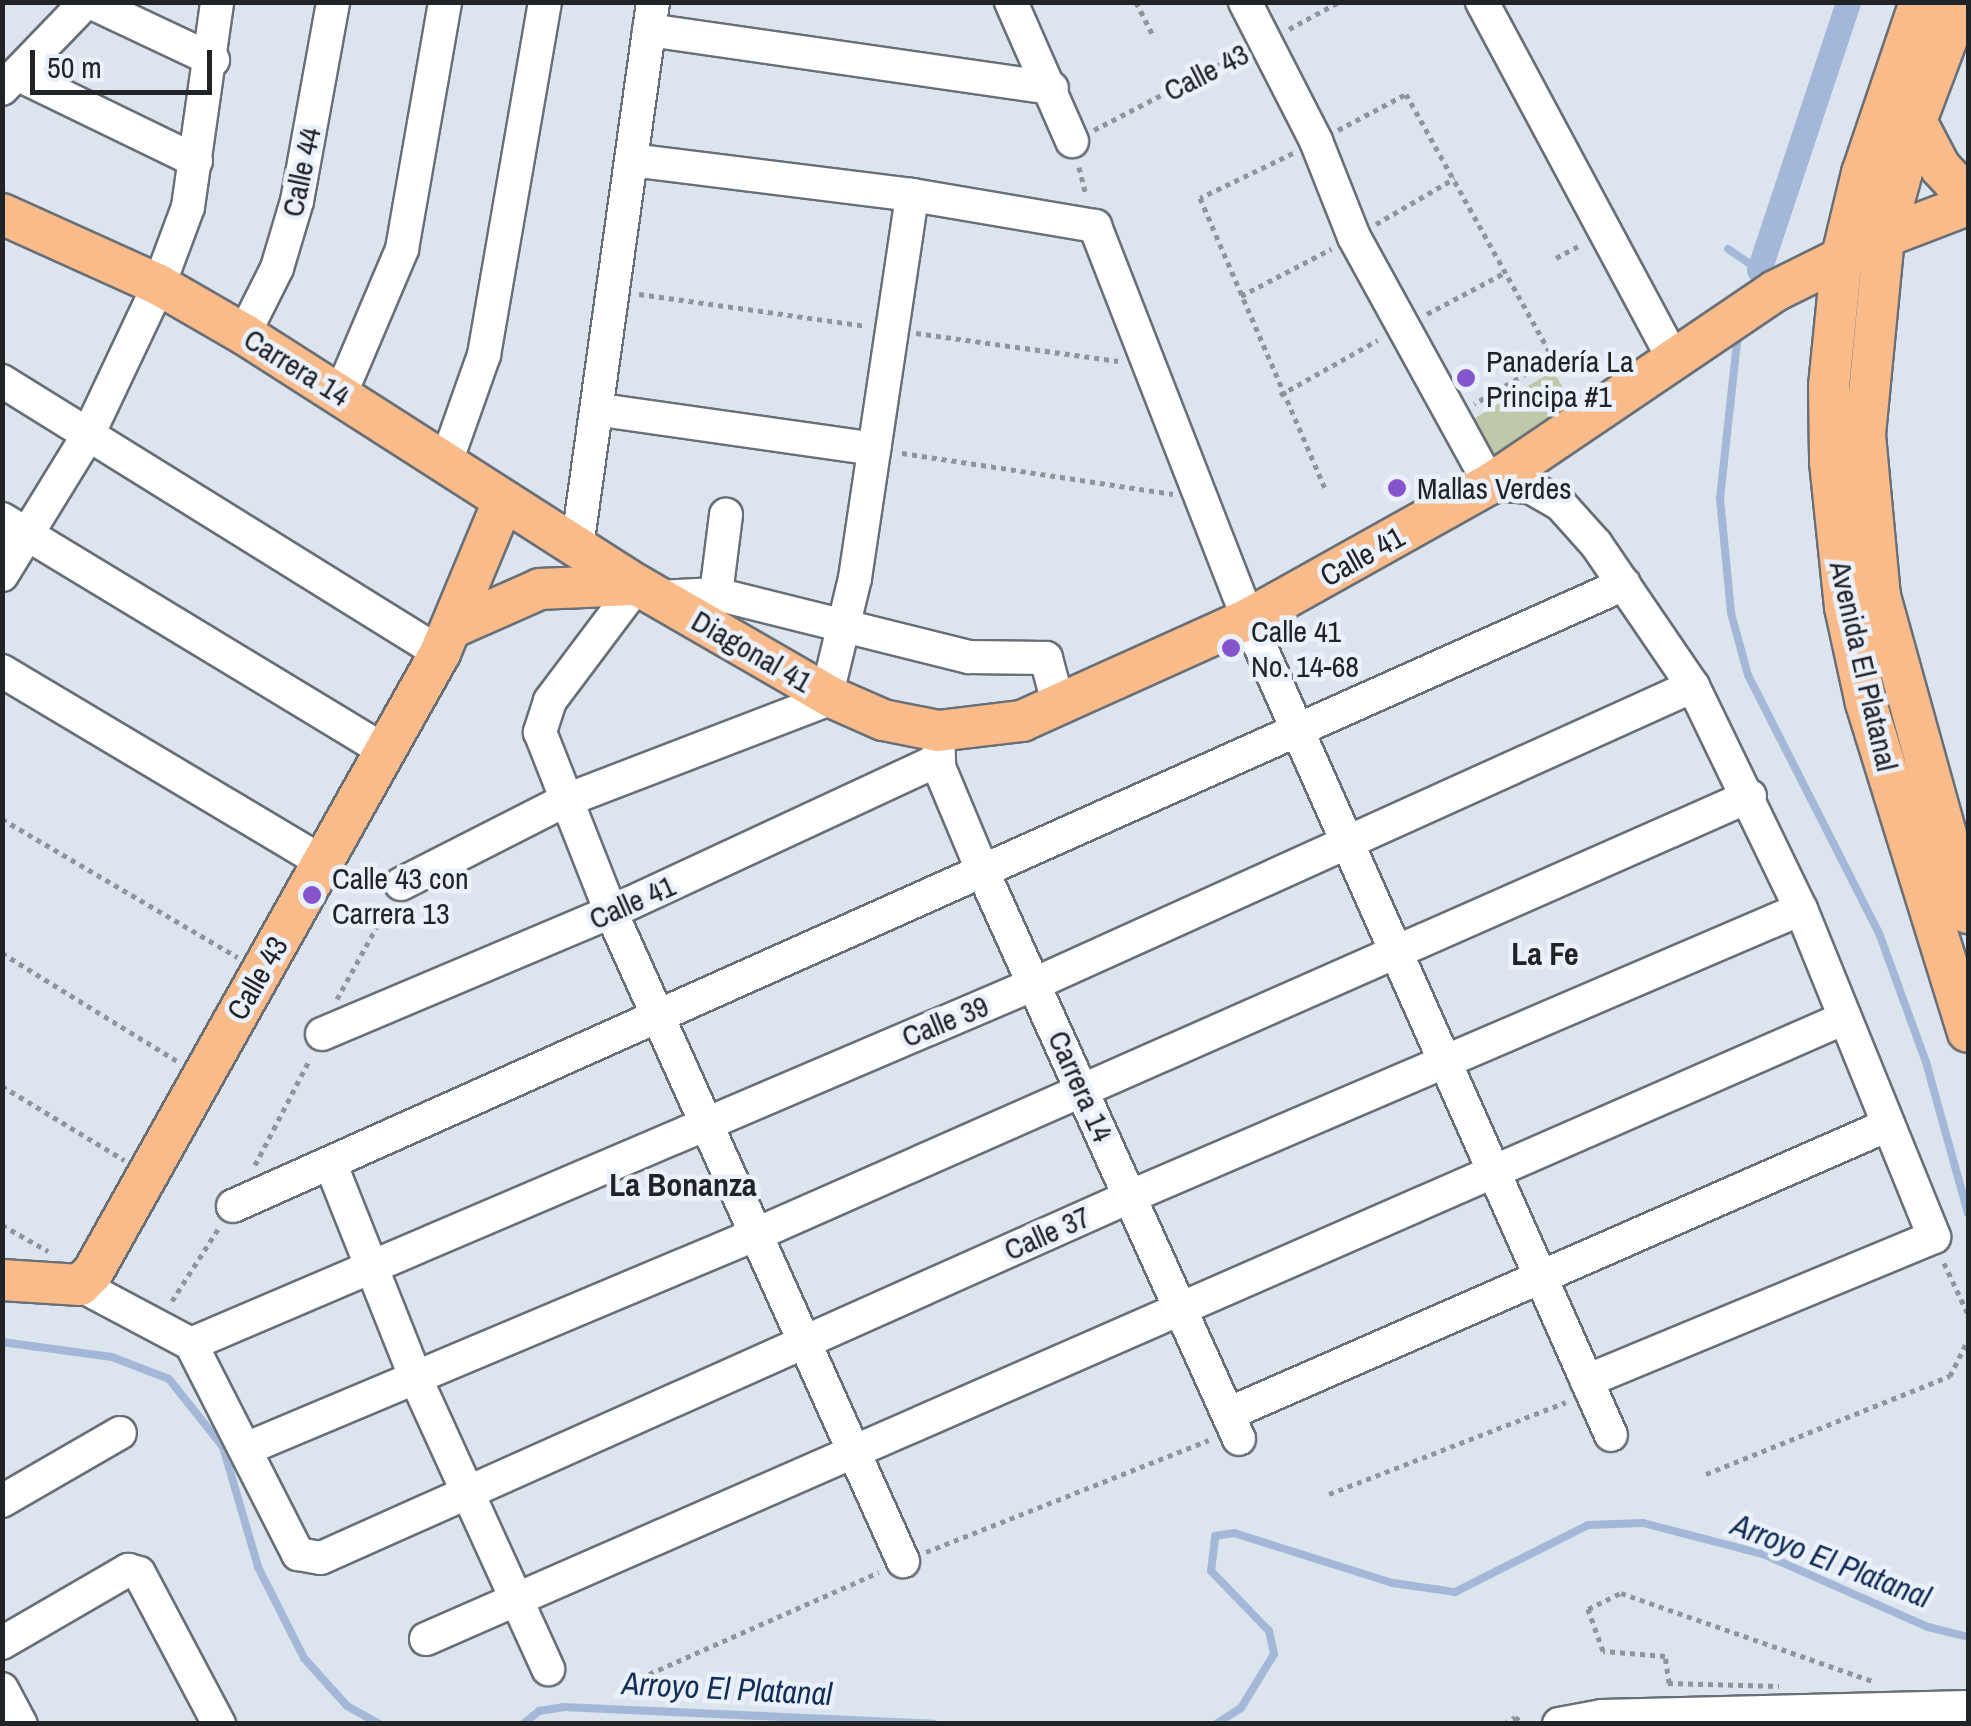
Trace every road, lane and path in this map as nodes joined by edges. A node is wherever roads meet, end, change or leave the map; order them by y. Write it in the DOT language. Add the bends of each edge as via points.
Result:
graph roads {
  1 [pos="88,2"];
  2 [pos="217,2"];
  3 [pos="333,2"];
  4 [pos="444,2"];
  5 [pos="544,2"];
  6 [pos="1010,2"];
  7 [pos="1136,2"];
  8 [pos="1246,2"];
  9 [pos="1339,2"];
  10 [pos="1482,2"];
  11 [pos="1920,2"];
  12 [pos="1962,2"];
  13 [pos="647,10"];
  14 [pos="1152,34"];
  15 [pos="1266,41"];
  16 [pos="213,60"];
  17 [pos="10,82"];
  18 [pos="1052,88"];
  19 [pos="1406,94"];
  20 [pos="1916,121"];
  21 [pos="1072,142"];
  22 [pos="632,160"];
  23 [pos="196,161"];
  24 [pos="912,195"];
  25 [pos="1968,197"];
  26 [pos="1200,198"];
  27 [pos="1968,205"];
  28 [pos="2,214"];
  29 [pos="1094,226"];
  30 [pos="1884,237"];
  31 [pos="1842,256"];
  32 [pos="159,286"];
  33 [pos="611,290"];
  34 [pos="890,329"];
  35 [pos="244,334"];
  36 [pos="1675,362"];
  37 [pos="1146,366"];
  38 [pos="2,382"];
  39 [pos="341,393"];
  40 [pos="601,410"];
  41 [pos="1452,417"];
  42 [pos="88,435"];
  43 [pos="874,449"];
  44 [pos="445,465"];
  45 [pos="1490,484"];
  46 [pos="1326,490"];
  47 [pos="1200,498"];
  48 [pos="503,502"];
  49 [pos="726,515"];
  50 [pos="15,527"];
  51 [pos="576,547"];
  52 [pos="2,575"];
  53 [pos="1624,584"];
  54 [pos="648,591"];
  55 [pos="716,594"];
  56 [pos="1248,619"];
  57 [pos="844,627"];
  58 [pos="447,640"];
  59 [pos="2,671"];
  60 [pos="1693,686"];
  61 [pos="830,696"];
  62 [pos="1059,707"];
  63 [pos="1300,730"];
  64 [pos="938,746"];
  65 [pos="387,752"];
  66 [pos="1750,796"];
  67 [pos="564,800"];
  68 [pos="2,819"];
  69 [pos="1348,842"];
  70 [pos="324,862"];
  71 [pos="983,872"];
  72 [pos="401,884"];
  73 [pos="1801,909"];
  74 [pos="611,912"];
  75 [pos="1968,912"];
  76 [pos="1396,952"];
  77 [pos="2,954"];
  78 [pos="261,971"];
  79 [pos="1034,984"];
  80 [pos="663,1016"];
  81 [pos="1844,1018"];
  82 [pos="1968,1032"];
  83 [pos="322,1034"];
  84 [pos="1442,1060"];
  85 [pos="200,1076"];
  86 [pos="2,1086"];
  87 [pos="1085,1090"];
  88 [pos="709,1119"];
  89 [pos="1888,1125"];
  90 [pos="331,1165"];
  91 [pos="1492,1168"];
  92 [pos="146,1173"];
  93 [pos="1129,1197"];
  94 [pos="233,1206"];
  95 [pos="759,1233"];
  96 [pos="1934,1236"];
  97 [pos="378,1268"];
  98 [pos="1538,1274"];
  99 [pos="2,1280"];
  100 [pos="80,1286"];
  101 [pos="1180,1313"];
  102 [pos="1968,1314"];
  103 [pos="157,1325"];
  104 [pos="1968,1340"];
  105 [pos="805,1342"];
  106 [pos="191,1344"];
  107 [pos="416,1379"];
  108 [pos="1589,1386"];
  109 [pos="1234,1427"];
  110 [pos="120,1433"];
  111 [pos="1611,1436"];
  112 [pos="248,1448"];
  113 [pos="851,1448"];
  114 [pos="1706,1474"];
  115 [pos="467,1491"];
  116 [pos="1329,1494"];
  117 [pos="2,1501"];
  118 [pos="903,1561"];
  119 [pos="514,1597"];
  120 [pos="426,1639"];
  121 [pos="2,1643"];
  122 [pos="548,1669"];
  123 [pos="631,1682"];
  124 [pos="1669,1683"];
  125 [pos="1879,1684"];
  126 [pos="2,1688"];
  127 [pos="1968,1707"];
  128 [pos="21,1724"];
  129 [pos="219,1724"];
  130 [pos="1504,1724"];
  131 [pos="1525,1724"];
  132 [pos="1558,1724"];
  1 -- 16 [label="street"];
  1 -- 17 [label="street"];
  2 -- 16 [label="street"];
  3 -- 35 [label="street, Calle 44" via="298,201 277,268"];
  4 -- 39 [label="street" via="402,249"];
  5 -- 44 [label="street" via="484,355"];
  6 -- 18 [label="street"];
  7 -- 14 [label="path"];
  8 -- 15 [label="street"];
  9 -- 15 [label="path, Calle 43"];
  10 -- 36 [label="street"];
  11 -- 31 [label="main road, Avenida El Platanal"];
  12 -- 20 [label="main road, Avenida El Platanal"];
  13 -- 18 [label="street"];
  13 -- 22 [label="street"];
  15 -- 21 [label="path, Calle 43"];
  15 -- 41 [label="street" via="1354,237"];
  16 -- 23 [label="street"];
  17 -- 23 [label="street"];
  18 -- 21 [label="street"];
  19 -- 41 [label="path" via="1553,358"];
  20 -- 25 [label="main road" via="1940,167"];
  20 -- 30 [label="main road, Avenida El Platanal"];
  21 -- 29 [label="path"];
  22 -- 24 [label="street"];
  22 -- 33 [label="street"];
  23 -- 32 [label="street" via="188,207"];
  24 -- 29 [label="street"];
  24 -- 34 [label="street"];
  26 -- 46 [label="path"];
  27 -- 30 [label="main road, Calle 41"];
  28 -- 32 [label="main road, Carrera 14"];
  29 -- 37 [label="street"];
  30 -- 31 [label="main road, Calle 41"];
  30 -- 75 [label="main road, Avenida El Platanal" via="1865,435 1878,578 1899,678"];
  31 -- 36 [label="main road, Calle 41" via="1775,290"];
  31 -- 82 [label="main road, Avenida El Platanal" via="1829,386 1845,608 1866,703"];
  32 -- 35 [label="main road, Carrera 14"];
  32 -- 42 [label="street"];
  33 -- 34 [label="path"];
  33 -- 40 [label="street"];
  34 -- 37 [label="path"];
  34 -- 43 [label="street"];
  35 -- 39 [label="main road, Carrera 14"];
  36 -- 45 [label="main road, Calle 41"];
  37 -- 47 [label="street"];
  38 -- 42 [label="street"];
  39 -- 44 [label="main road, Carrera 14"];
  40 -- 43 [label="street"];
  40 -- 51 [label="street"];
  41 -- 45 [label="street"];
  42 -- 50 [label="street"];
  42 -- 58 [label="street"];
  43 -- 47 [label="path"];
  43 -- 57 [label="street"];
  44 -- 48 [label="main road, Carrera 14"];
  45 -- 53 [label="street" via="1530,487 1561,505"];
  45 -- 56 [label="main road, Calle 41"];
  47 -- 56 [label="street"];
  48 -- 51 [label="main road, Carrera 14"];
  48 -- 58 [label="main road, Calle 43"];
  49 -- 55 [label="street"];
  50 -- 52 [label="street"];
  50 -- 65 [label="street"];
  51 -- 54 [label="main road, Diagonal 41"];
  53 -- 60 [label="street"];
  53 -- 63 [label="street"];
  54 -- 55 [label="street"];
  54 -- 58 [label="main road" via="540,588"];
  54 -- 61 [label="main road, Diagonal 41"];
  54 -- 67 [label="street" via="541,716 540,732"];
  55 -- 57 [label="street"];
  56 -- 62 [label="main road, Calle 41"];
  56 -- 63 [label="street"];
  57 -- 61 [label="street"];
  57 -- 62 [label="street" via="969,657 1046,658"];
  58 -- 65 [label="main road, Calle 43"];
  59 -- 70 [label="street"];
  60 -- 66 [label="street"];
  60 -- 69 [label="street, Calle 39"];
  61 -- 64 [label="main road, Diagonal 41"];
  61 -- 67 [label="street"];
  62 -- 64 [label="main road, Calle 41"];
  63 -- 69 [label="street"];
  63 -- 71 [label="street"];
  64 -- 71 [label="street, Carrera 14"];
  64 -- 74 [label="street, Calle 41"];
  65 -- 70 [label="main road, Calle 43"];
  66 -- 73 [label="street"];
  66 -- 76 [label="street"];
  67 -- 72 [label="street"];
  67 -- 74 [label="street"];
  68 -- 78 [label="path"];
  69 -- 76 [label="street"];
  69 -- 79 [label="street, Calle 39"];
  70 -- 78 [label="main road, Calle 43"];
  71 -- 79 [label="street, Carrera 14"];
  71 -- 80 [label="street"];
  72 -- 83 [label="path" via="353,962"];
  73 -- 81 [label="street"];
  73 -- 84 [label="street, Calle 37"];
  74 -- 80 [label="street"];
  74 -- 83 [label="street, Calle 41"];
  76 -- 84 [label="street"];
  76 -- 87 [label="street"];
  77 -- 85 [label="path"];
  78 -- 85 [label="main road, Calle 43"];
  79 -- 87 [label="street, Carrera 14"];
  79 -- 88 [label="street, Calle 39"];
  80 -- 88 [label="street"];
  80 -- 90 [label="street"];
  81 -- 89 [label="street"];
  81 -- 91 [label="street"];
  83 -- 94 [label="path"];
  84 -- 91 [label="street"];
  84 -- 93 [label="street, Calle 37"];
  85 -- 92 [label="main road, Calle 43"];
  86 -- 92 [label="path"];
  87 -- 93 [label="street, Carrera 14"];
  87 -- 95 [label="street"];
  88 -- 95 [label="street"];
  88 -- 97 [label="street, Calle 39"];
  89 -- 96 [label="street"];
  89 -- 98 [label="street"];
  90 -- 94 [label="street"];
  90 -- 97 [label="street"];
  91 -- 98 [label="street"];
  91 -- 101 [label="street"];
  92 -- 100 [label="main road, Calle 43"];
  93 -- 101 [label="street, Carrera 14"];
  93 -- 105 [label="street, Calle 37"];
  94 -- 103 [label="path"];
  95 -- 105 [label="street"];
  95 -- 107 [label="street"];
  96 -- 102 [label="path"];
  96 -- 108 [label="street"];
  97 -- 106 [label="street, Calle 39"];
  97 -- 107 [label="street"];
  98 -- 108 [label="street"];
  98 -- 109 [label="street"];
  99 -- 100 [label="main road"];
  100 -- 103 [label="street"];
  101 -- 109 [label="street, Carrera 14"];
  101 -- 113 [label="street"];
  103 -- 106 [label="street"];
  104 -- 114 [label="path" via="1950,1376"];
  105 -- 113 [label="street"];
  105 -- 115 [label="street, Calle 37"];
  106 -- 112 [label="street"];
  107 -- 112 [label="street"];
  107 -- 115 [label="street"];
  108 -- 111 [label="street"];
  108 -- 116 [label="path" via="1474,1443"];
  109 -- 118 [label="path"];
  110 -- 117 [label="street"];
  112 -- 115 [label="street, Calle 37" via="298,1554 321,1558"];
  113 -- 118 [label="street"];
  113 -- 119 [label="street"];
  115 -- 119 [label="street"];
  118 -- 123 [label="path"];
  119 -- 120 [label="street"];
  119 -- 122 [label="street"];
  121 -- 129 [label="street" via="128,1570 139,1572"];
  124 -- 125 [label="path" via="1665,1656 1605,1653 1588,1609 1622,1592"];
  126 -- 128 [label="street"];
  127 -- 132 [label="street" via="1602,1716"];
  130 -- 131 [label="path" via="1514,1717"];
}
